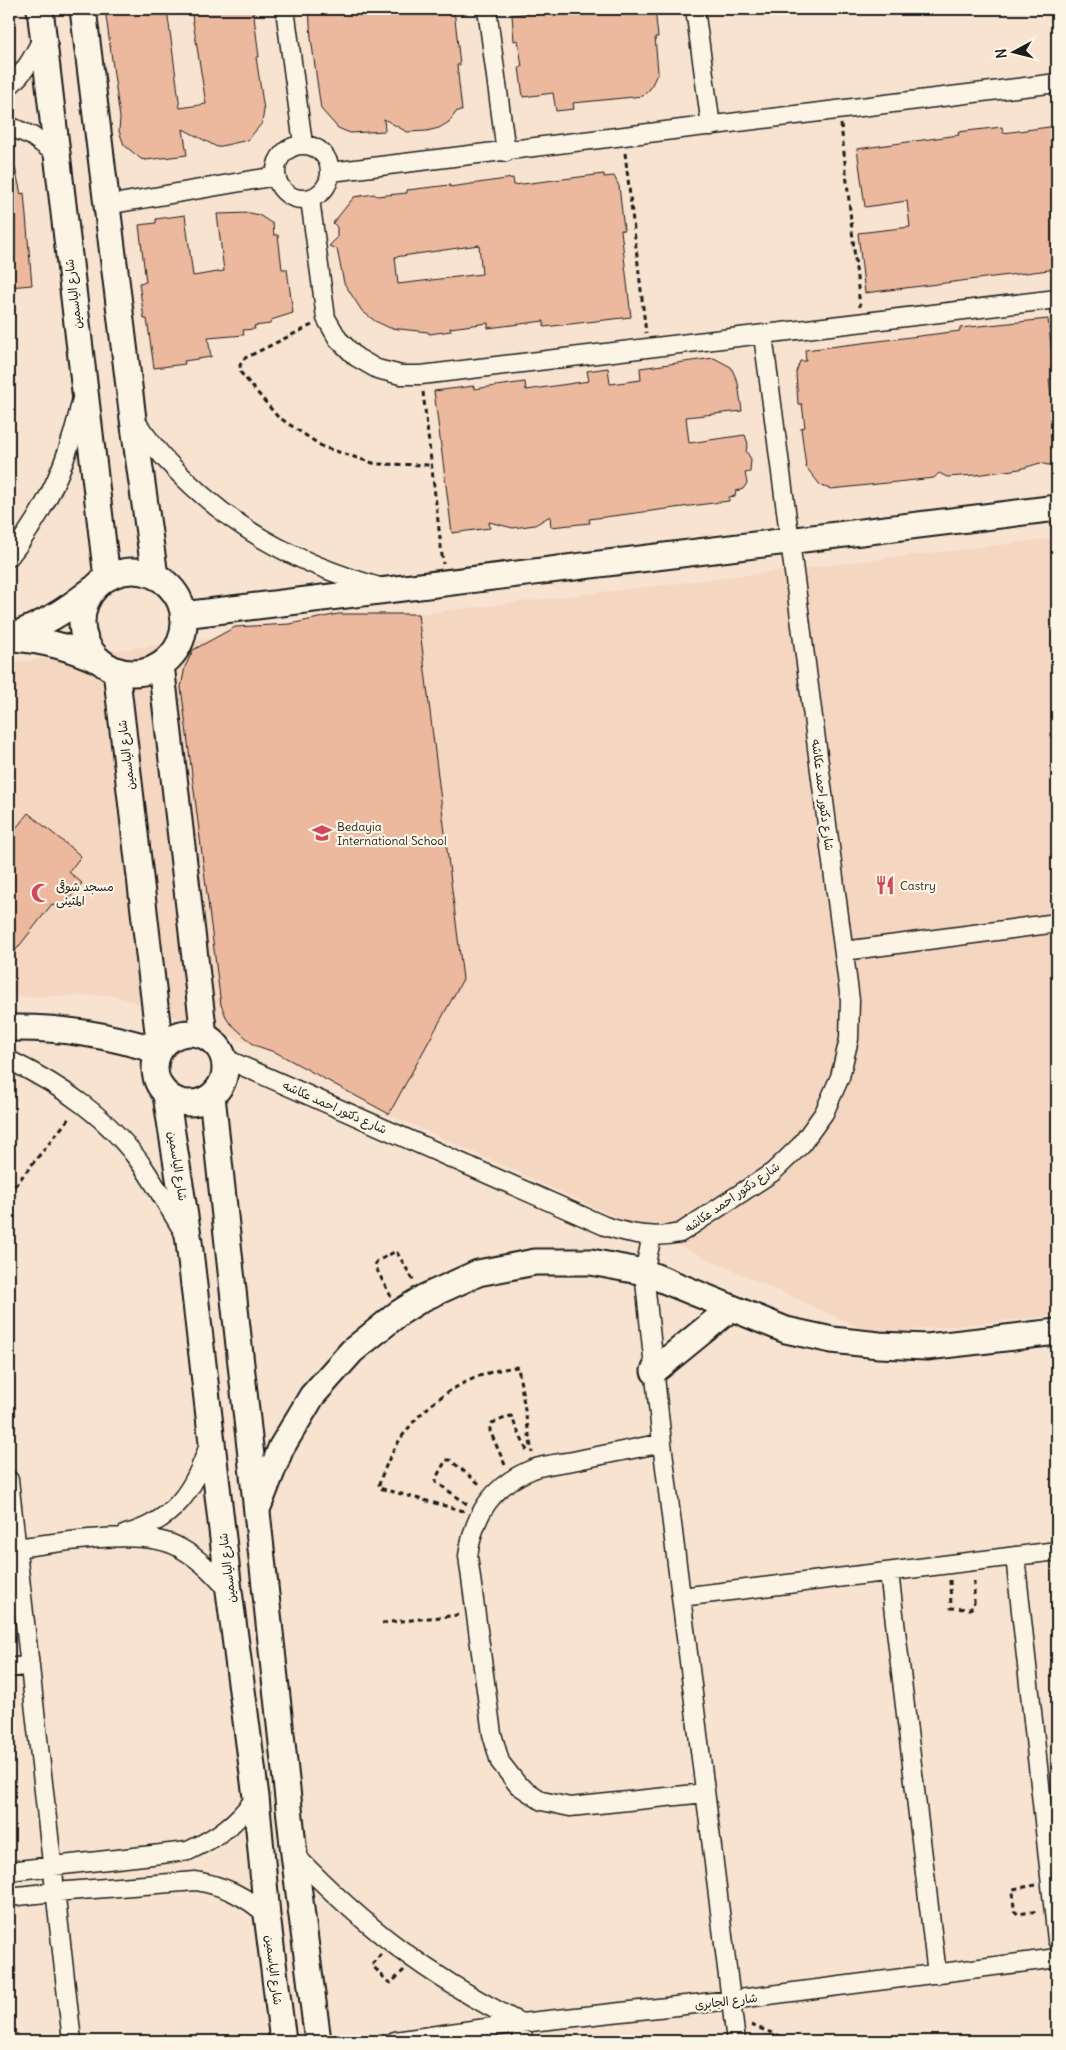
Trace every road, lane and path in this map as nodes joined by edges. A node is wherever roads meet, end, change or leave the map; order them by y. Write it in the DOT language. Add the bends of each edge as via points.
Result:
graph roads {
  1 [pos="40,9"];
  2 [pos="83,9"];
  3 [pos="285,9"];
  4 [pos="487,9"];
  5 [pos="695,9"];
  6 [pos="43,36"];
  7 [pos="1057,83"];
  8 [pos="9,86"];
  9 [pos="840,110"];
  10 [pos="9,126"];
  11 [pos="712,126"];
  12 [pos="623,137"];
  13 [pos="303,144"];
  14 [pos="506,152"];
  15 [pos="56,154"];
  16 [pos="331,172"];
  17 [pos="276,176"];
  18 [pos="310,199"];
  19 [pos="107,205"];
  20 [pos="1057,299"];
  21 [pos="326,318"];
  22 [pos="862,323"];
  23 [pos="763,334"];
  24 [pos="648,348"];
  25 [pos="421,375"];
  26 [pos="84,386"];
  27 [pos="133,419"];
  28 [pos="432,465"];
  29 [pos="1057,508"];
  30 [pos="790,541"];
  31 [pos="9,557"];
  32 [pos="155,576"];
  33 [pos="102,582"];
  34 [pos="445,582"];
  35 [pos="386,590"];
  36 [pos="183,615"];
  37 [pos="9,637"];
  38 [pos="160,665"];
  39 [pos="110,667"];
  40 [pos="1057,923"];
  41 [pos="844,951"];
  42 [pos="9,1028"];
  43 [pos="204,1036"];
  44 [pos="160,1050"];
  45 [pos="224,1058"];
  46 [pos="9,1060"];
  47 [pos="166,1094"];
  48 [pos="212,1096"];
  49 [pos="82,1103"];
  50 [pos="9,1193"];
  51 [pos="652,1236"];
  52 [pos="190,1242"];
  53 [pos="644,1272"];
  54 [pos="423,1298"];
  55 [pos="731,1308"];
  56 [pos="399,1313"];
  57 [pos="1057,1332"];
  58 [pos="654,1371"];
  59 [pos="211,1436"];
  60 [pos="662,1443"];
  61 [pos="534,1468"];
  62 [pos="9,1480"];
  63 [pos="511,1480"];
  64 [pos="493,1495"];
  65 [pos="257,1511"];
  66 [pos="479,1514"];
  67 [pos="114,1537"];
  68 [pos="13,1549"];
  69 [pos="1057,1551"];
  70 [pos="1015,1556"];
  71 [pos="974,1561"];
  72 [pos="949,1564"];
  73 [pos="889,1572"];
  74 [pos="229,1591"];
  75 [pos="680,1597"];
  76 [pos="476,1614"];
  77 [pos="382,1623"];
  78 [pos="30,1665"];
  79 [pos="9,1668"];
  80 [pos="705,1793"];
  81 [pos="256,1797"];
  82 [pos="294,1854"];
  83 [pos="52,1866"];
  84 [pos="9,1871"];
  85 [pos="1051,1883"];
  86 [pos="55,1892"];
  87 [pos="9,1897"];
  88 [pos="1054,1909"];
  89 [pos="267,1915"];
  90 [pos="1057,1940"];
  91 [pos="390,1943"];
  92 [pos="1057,1958"];
  93 [pos="412,1960"];
  94 [pos="937,1974"];
  95 [pos="731,2000"];
  96 [pos="733,2018"];
  97 [pos="522,2024"];
  98 [pos="72,2041"];
  99 [pos="283,2041"];
  100 [pos="318,2041"];
  101 [pos="395,2041"];
  102 [pos="524,2041"];
  103 [pos="736,2041"];
  104 [pos="793,2041"];
  1 -- 6 [label="street, شارع الياسمين"];
  2 -- 19 [label="street"];
  3 -- 13 [label="street"];
  4 -- 14 [label="street"];
  5 -- 11 [label="street"];
  6 -- 8 [label="street" via="32,60"];
  6 -- 15 [label="street, شارع الياسمين"];
  7 -- 9 [label="street"];
  9 -- 11 [label="street"];
  9 -- 22 [label="path"];
  10 -- 15 [label="street" via="32,136"];
  11 -- 12 [label="street"];
  12 -- 14 [label="street"];
  12 -- 24 [label="path"];
  13 -- 16 [label="street" via="323,152"];
  13 -- 17 [label="street" via="295,145 282,154"];
  14 -- 16 [label="street"];
  15 -- 26 [label="street, شارع الياسمين"];
  16 -- 18 [label="street" via="325,189"];
  17 -- 18 [label="street" via="279,185 292,197"];
  17 -- 19 [label="street"];
  18 -- 21 [label="street"];
  19 -- 27 [label="street"];
  20 -- 22 [label="street"];
  21 -- 25 [label="street" via="338,339 356,357 377,369 401,375"];
  21 -- 28 [label="path" via="245,358 240,365 241,373 277,416 323,447 376,464"];
  22 -- 23 [label="street"];
  23 -- 24 [label="street"];
  23 -- 30 [label="street, شارع دكتور احمد عكاشه"];
  24 -- 25 [label="street"];
  25 -- 28 [label="path"];
  26 -- 31 [label="street" via="76,428 62,468 44,507"];
  26 -- 33 [label="street, شارع الياسمين"];
  27 -- 32 [label="street"];
  27 -- 35 [label="street" via="165,460 202,496 244,528 289,555 336,575"];
  28 -- 34 [label="path"];
  29 -- 30 [label="street"];
  30 -- 34 [label="street"];
  30 -- 41 [label="street, شارع دكتور احمد عكاشه"];
  32 -- 33 [label="street" via="130,571 118,573"];
  32 -- 36 [label="street" via="174,592"];
  33 -- 37 [label="street" via="59,615"];
  33 -- 39 [label="street" via="89,598 83,626 90,647"];
  34 -- 35 [label="street"];
  35 -- 36 [label="street"];
  36 -- 38 [label="street" via="181,638"];
  37 -- 39 [label="street" via="41,640 75,649"];
  38 -- 39 [label="street" via="128,673"];
  38 -- 43 [label="street"];
  39 -- 44 [label="street, شارع الياسمين"];
  40 -- 41 [label="street"];
  41 -- 51 [label="street, شارع دكتور احمد عكاشه" via="850,1000 849,1039 840,1077 824,1113 801,1145 773,1172 680,1233"];
  42 -- 44 [label="street" via="41,1027 85,1032"];
  43 -- 44 [label="street" via="195,1033 175,1036"];
  43 -- 45 [label="street" via="217,1045"];
  44 -- 47 [label="street" via="156,1079"];
  45 -- 48 [label="street" via="226,1066 222,1083"];
  45 -- 51 [label="street, شارع دكتور احمد عكاشه" via="605,1226"];
  46 -- 49 [label="street" via="46,1078"];
  47 -- 48 [label="street" via="184,1103 203,1101"];
  47 -- 52 [label="street, شارع الياسمين"];
  48 -- 65 [label="street"];
  49 -- 50 [label="path"];
  49 -- 52 [label="street" via="115,1133 143,1167"];
  51 -- 53 [label="street"];
  52 -- 59 [label="street, شارع الياسمين"];
  53 -- 54 [label="street" via="591,1262 535,1262 478,1273"];
  53 -- 55 [label="street"];
  53 -- 58 [label="street"];
  54 -- 56 [label="street"];
  54 -- 56 [label="path" via="396,1251 376,1262 375,1266"];
  55 -- 57 [label="street" via="786,1330 832,1340 880,1345 927,1347"];
  55 -- 58 [label="street"];
  56 -- 65 [label="street" via="352,1350 312,1396 281,1448"];
  58 -- 60 [label="street"];
  59 -- 67 [label="street" via="202,1466 188,1492 168,1514 142,1530"];
  59 -- 74 [label="street, شارع الياسمين"];
  60 -- 61 [label="street"];
  60 -- 75 [label="street"];
  61 -- 63 [label="street"];
  61 -- 63 [label="path" via="511,1416 492,1423 490,1431"];
  61 -- 66 [label="path" via="518,1367 484,1374 455,1388 430,1406 408,1428 390,1455 378,1488"];
  62 -- 68 [label="street"];
  63 -- 64 [label="street"];
  64 -- 66 [label="street"];
  64 -- 66 [label="path" via="446,1460 436,1482"];
  65 -- 82 [label="street"];
  66 -- 76 [label="street" via="468,1556"];
  67 -- 68 [label="street"];
  67 -- 74 [label="street" via="144,1537 178,1546 206,1565"];
  68 -- 78 [label="street"];
  69 -- 70 [label="street"];
  70 -- 71 [label="street"];
  70 -- 85 [label="street"];
  71 -- 72 [label="street"];
  71 -- 72 [label="path" via="974,1606 970,1609 951,1608"];
  72 -- 73 [label="street"];
  73 -- 75 [label="street"];
  73 -- 94 [label="street"];
  74 -- 81 [label="street, شارع الياسمين"];
  75 -- 80 [label="street"];
  76 -- 77 [label="path"];
  76 -- 80 [label="street" via="492,1734 500,1762 518,1785 542,1801 570,1807"];
  78 -- 79 [label="street"];
  78 -- 83 [label="street"];
  80 -- 95 [label="street"];
  81 -- 83 [label="street" via="227,1830 188,1851"];
  81 -- 89 [label="street, شارع الياسمين"];
  82 -- 91 [label="street" via="356,1916"];
  82 -- 100 [label="street"];
  83 -- 84 [label="street"];
  83 -- 86 [label="street"];
  85 -- 88 [label="street"];
  85 -- 88 [label="path" via="1013,1889 1014,1910 1018,1914"];
  86 -- 87 [label="street"];
  86 -- 89 [label="street" via="196,1881 235,1892"];
  86 -- 98 [label="street"];
  88 -- 90 [label="street"];
  89 -- 99 [label="street, شارع الياسمين"];
  91 -- 93 [label="street"];
  91 -- 93 [label="path" via="372,1966 387,1981 395,1981"];
  92 -- 94 [label="street, شارع الجابرى"];
  93 -- 97 [label="street" via="462,1992"];
  94 -- 95 [label="street, شارع الجابرى"];
  95 -- 96 [label="street"];
  95 -- 97 [label="street, شارع الجابرى"];
  96 -- 103 [label="street"];
  96 -- 104 [label="path"];
  97 -- 101 [label="street, شارع الجابرى"];
  97 -- 102 [label="street"];
}
